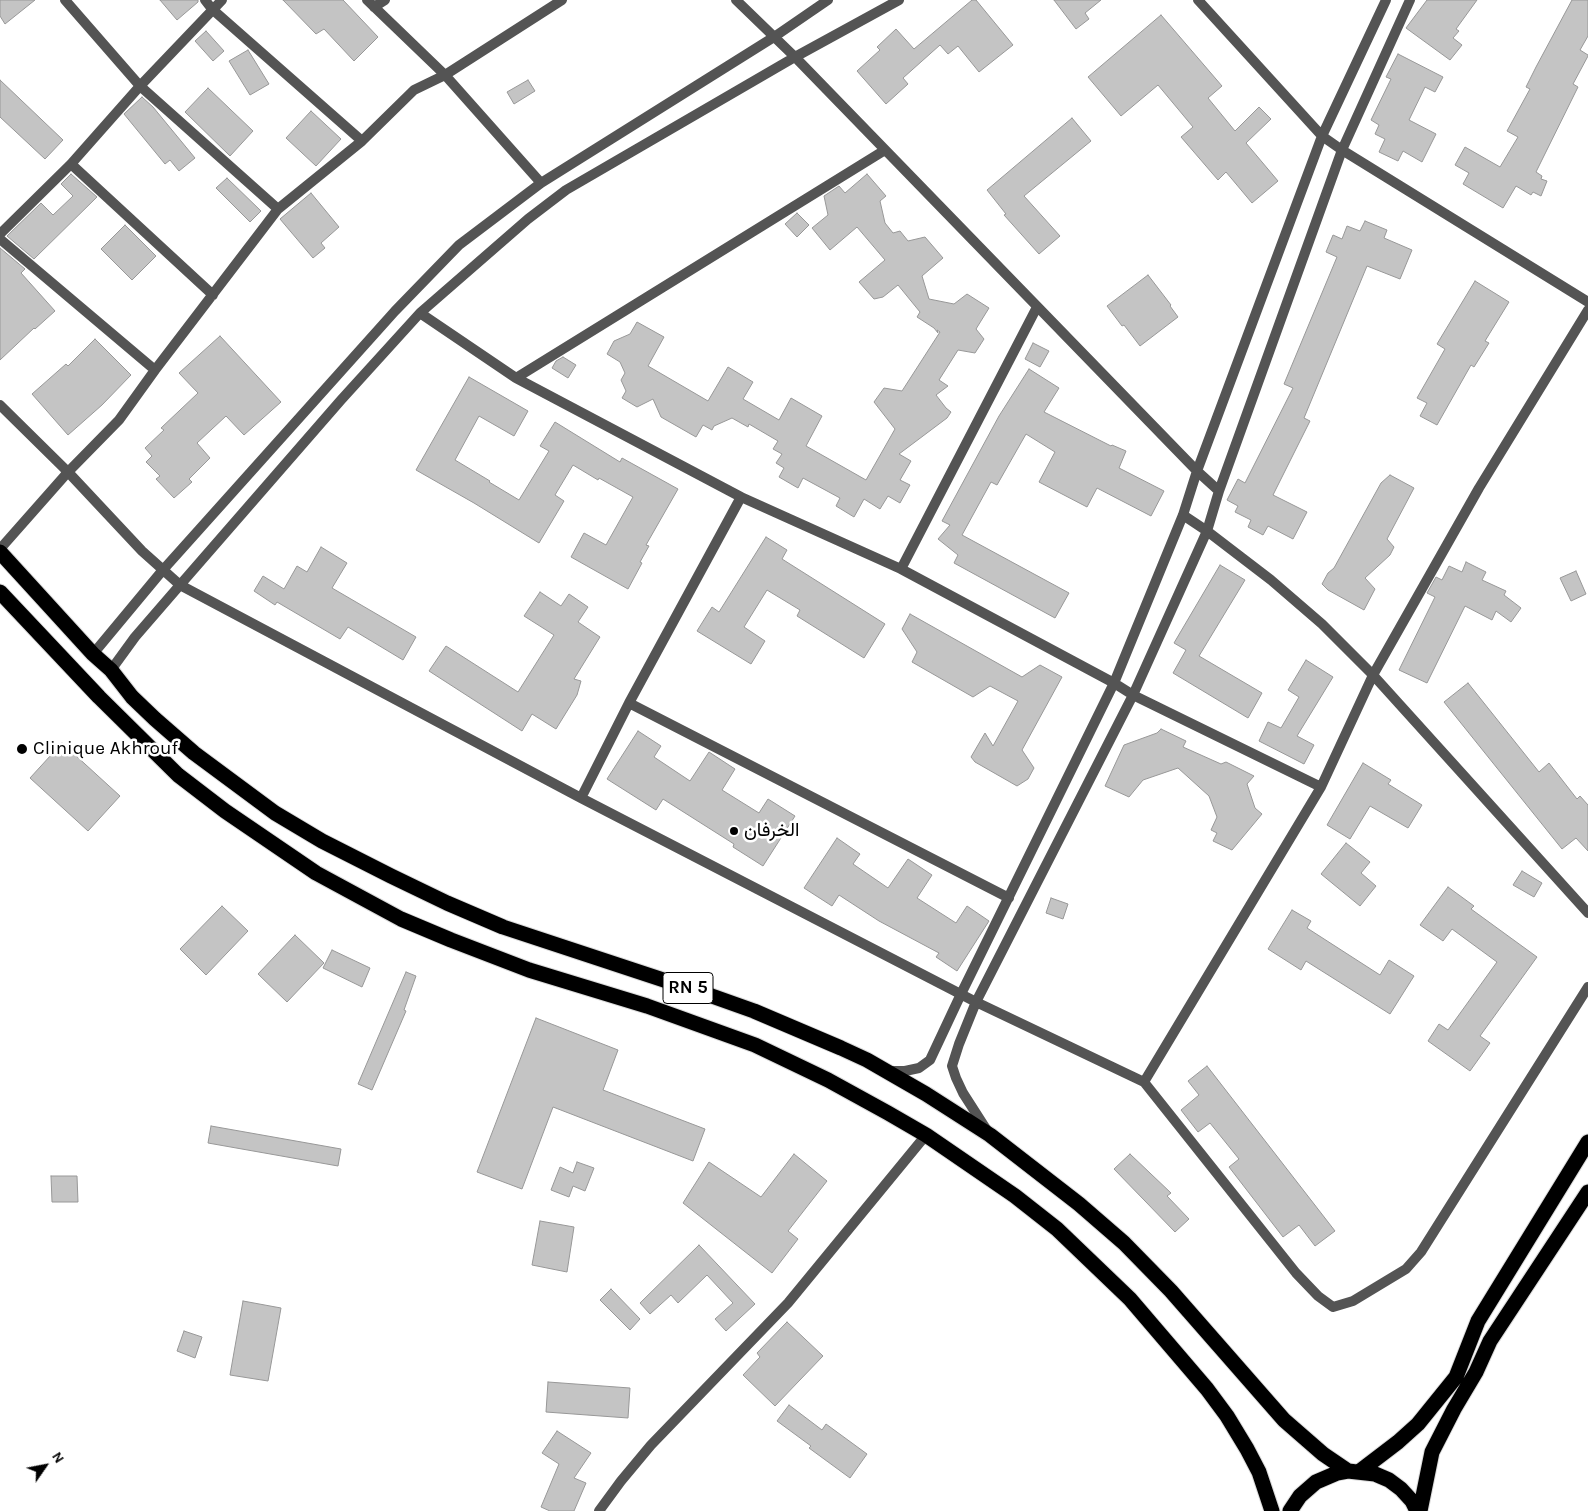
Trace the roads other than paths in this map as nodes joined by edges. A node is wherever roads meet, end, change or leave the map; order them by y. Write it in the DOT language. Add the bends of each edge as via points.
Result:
graph roads {
  1 [pos="65,0"];
  2 [pos="204,0"];
  3 [pos="222,0"];
  4 [pos="384,0"];
  5 [pos="562,0"];
  6 [pos="736,0"];
  7 [pos="828,0"];
  8 [pos="899,0"];
  9 [pos="1198,0"];
  10 [pos="1386,0"];
  11 [pos="1410,0"];
  12 [pos="370,4"];
  13 [pos="212,9"];
  14 [pos="774,37"];
  15 [pos="795,57"];
  16 [pos="445,75"];
  17 [pos="140,86"];
  18 [pos="1322,136"];
  19 [pos="362,141"];
  20 [pos="885,150"];
  21 [pos="1342,150"];
  22 [pos="71,164"];
  23 [pos="541,183"];
  24 [pos="278,209"];
  25 [pos="0,234"];
  26 [pos="0,238"];
  27 [pos="213,295"];
  28 [pos="1588,302"];
  29 [pos="1037,307"];
  30 [pos="1588,310"];
  31 [pos="420,313"];
  32 [pos="155,370"];
  33 [pos="516,378"];
  34 [pos="0,405"];
  35 [pos="1197,471"];
  36 [pos="68,472"];
  37 [pos="1219,491"];
  38 [pos="741,497"];
  39 [pos="1183,515"];
  40 [pos="1207,531"];
  41 [pos="0,551"];
  42 [pos="901,569"];
  43 [pos="162,571"];
  44 [pos="180,585"];
  45 [pos="0,592"];
  46 [pos="93,654"];
  47 [pos="111,670"];
  48 [pos="1373,675"];
  49 [pos="1114,683"];
  50 [pos="1133,695"];
  51 [pos="629,703"];
  52 [pos="1320,786"];
  53 [pos="581,798"];
  54 [pos="1009,898"];
  55 [pos="1588,913"];
  56 [pos="1588,987"];
  57 [pos="961,994"];
  58 [pos="976,1002"];
  59 [pos="885,1071"];
  60 [pos="1144,1082"];
  61 [pos="926,1135"];
  62 [pos="990,1135"];
  63 [pos="1588,1142"];
  64 [pos="1588,1192"];
  65 [pos="1354,1471"];
  66 [pos="599,1511"];
  67 [pos="1272,1511"];
  68 [pos="1290,1511"];
  69 [pos="1418,1511"];
  1 -- 17 [label="street"];
  2 -- 13 [label="street"];
  3 -- 13 [label="street"];
  4 -- 12 [label="street"];
  5 -- 16 [label="street"];
  6 -- 14 [label="street"];
  7 -- 14 [label="street"];
  8 -- 15 [label="street"];
  9 -- 18 [label="street"];
  10 -- 18 [label="street"];
  11 -- 21 [label="street"];
  12 -- 16 [label="street"];
  13 -- 17 [label="street"];
  13 -- 19 [label="street"];
  14 -- 15 [label="street"];
  14 -- 23 [label="street"];
  15 -- 20 [label="street"];
  15 -- 31 [label="street" via="566,190"];
  16 -- 19 [label="street" via="414,90"];
  16 -- 23 [label="street"];
  17 -- 22 [label="street"];
  17 -- 24 [label="street"];
  18 -- 21 [label="street"];
  18 -- 35 [label="street"];
  19 -- 24 [label="street"];
  20 -- 29 [label="street"];
  20 -- 33 [label="street"];
  21 -- 28 [label="street"];
  21 -- 37 [label="street"];
  22 -- 25 [label="street"];
  22 -- 27 [label="street"];
  23 -- 43 [label="street" via="452,251 395,310"];
  24 -- 27 [label="street"];
  26 -- 32 [label="street"];
  27 -- 32 [label="street"];
  29 -- 35 [label="street"];
  29 -- 42 [label="street"];
  30 -- 48 [label="street" via="1479,488"];
  31 -- 33 [label="street"];
  31 -- 44 [label="street"];
  32 -- 36 [label="street" via="119,420"];
  33 -- 38 [label="street"];
  34 -- 36 [label="street"];
  35 -- 37 [label="street"];
  35 -- 39 [label="street"];
  36 -- 41 [label="street"];
  36 -- 43 [label="street"];
  37 -- 40 [label="street"];
  38 -- 42 [label="street"];
  38 -- 51 [label="street"];
  39 -- 40 [label="street"];
  39 -- 49 [label="street"];
  40 -- 48 [label="street" via="1299,603"];
  40 -- 50 [label="street"];
  41 -- 46 [label="highway, RN 5"];
  42 -- 49 [label="street"];
  43 -- 44 [label="street"];
  43 -- 46 [label="street"];
  44 -- 47 [label="street"];
  44 -- 53 [label="street"];
  45 -- 61 [label="highway, RN 5" via="178,775 316,873 401,918 451,940 529,970 647,1006 755,1045 828,1080"];
  46 -- 47 [label="highway, RN 5"];
  47 -- 59 [label="highway, RN 5" via="132,697 194,752 275,813 322,841 447,903 504,927 754,1011 841,1048"];
  48 -- 52 [label="street"];
  48 -- 55 [label="street"];
  49 -- 50 [label="street"];
  49 -- 54 [label="street"];
  50 -- 52 [label="street"];
  50 -- 58 [label="street"];
  51 -- 53 [label="street"];
  51 -- 54 [label="street"];
  52 -- 60 [label="street"];
  53 -- 57 [label="street"];
  54 -- 57 [label="street"];
  56 -- 60 [label="street" via="1421,1252 1406,1269 1353,1301 1333,1307 1296,1273"];
  57 -- 58 [label="street"];
  57 -- 59 [label="street" via="930,1060 919,1068"];
  58 -- 60 [label="street"];
  58 -- 62 [label="street" via="952,1066 963,1093"];
  59 -- 62 [label="highway, RN 5"];
  61 -- 66 [label="street" via="788,1303 651,1446"];
  61 -- 67 [label="highway, RN 5" via="1016,1196 1057,1229 1130,1299 1227,1416 1259,1472"];
  62 -- 65 [label="highway, RN 5" via="1124,1243 1171,1291 1284,1420 1323,1454"];
  63 -- 65 [label="highway" via="1478,1321 1456,1377 1418,1424 1398,1442"];
  64 -- 69 [label="highway" via="1490,1341 1454,1408 1432,1452"];
  65 -- 68 [label="highway" via="1331,1475 1316,1482 1300,1496"];
  65 -- 69 [label="highway" via="1389,1480 1401,1489"];
}
